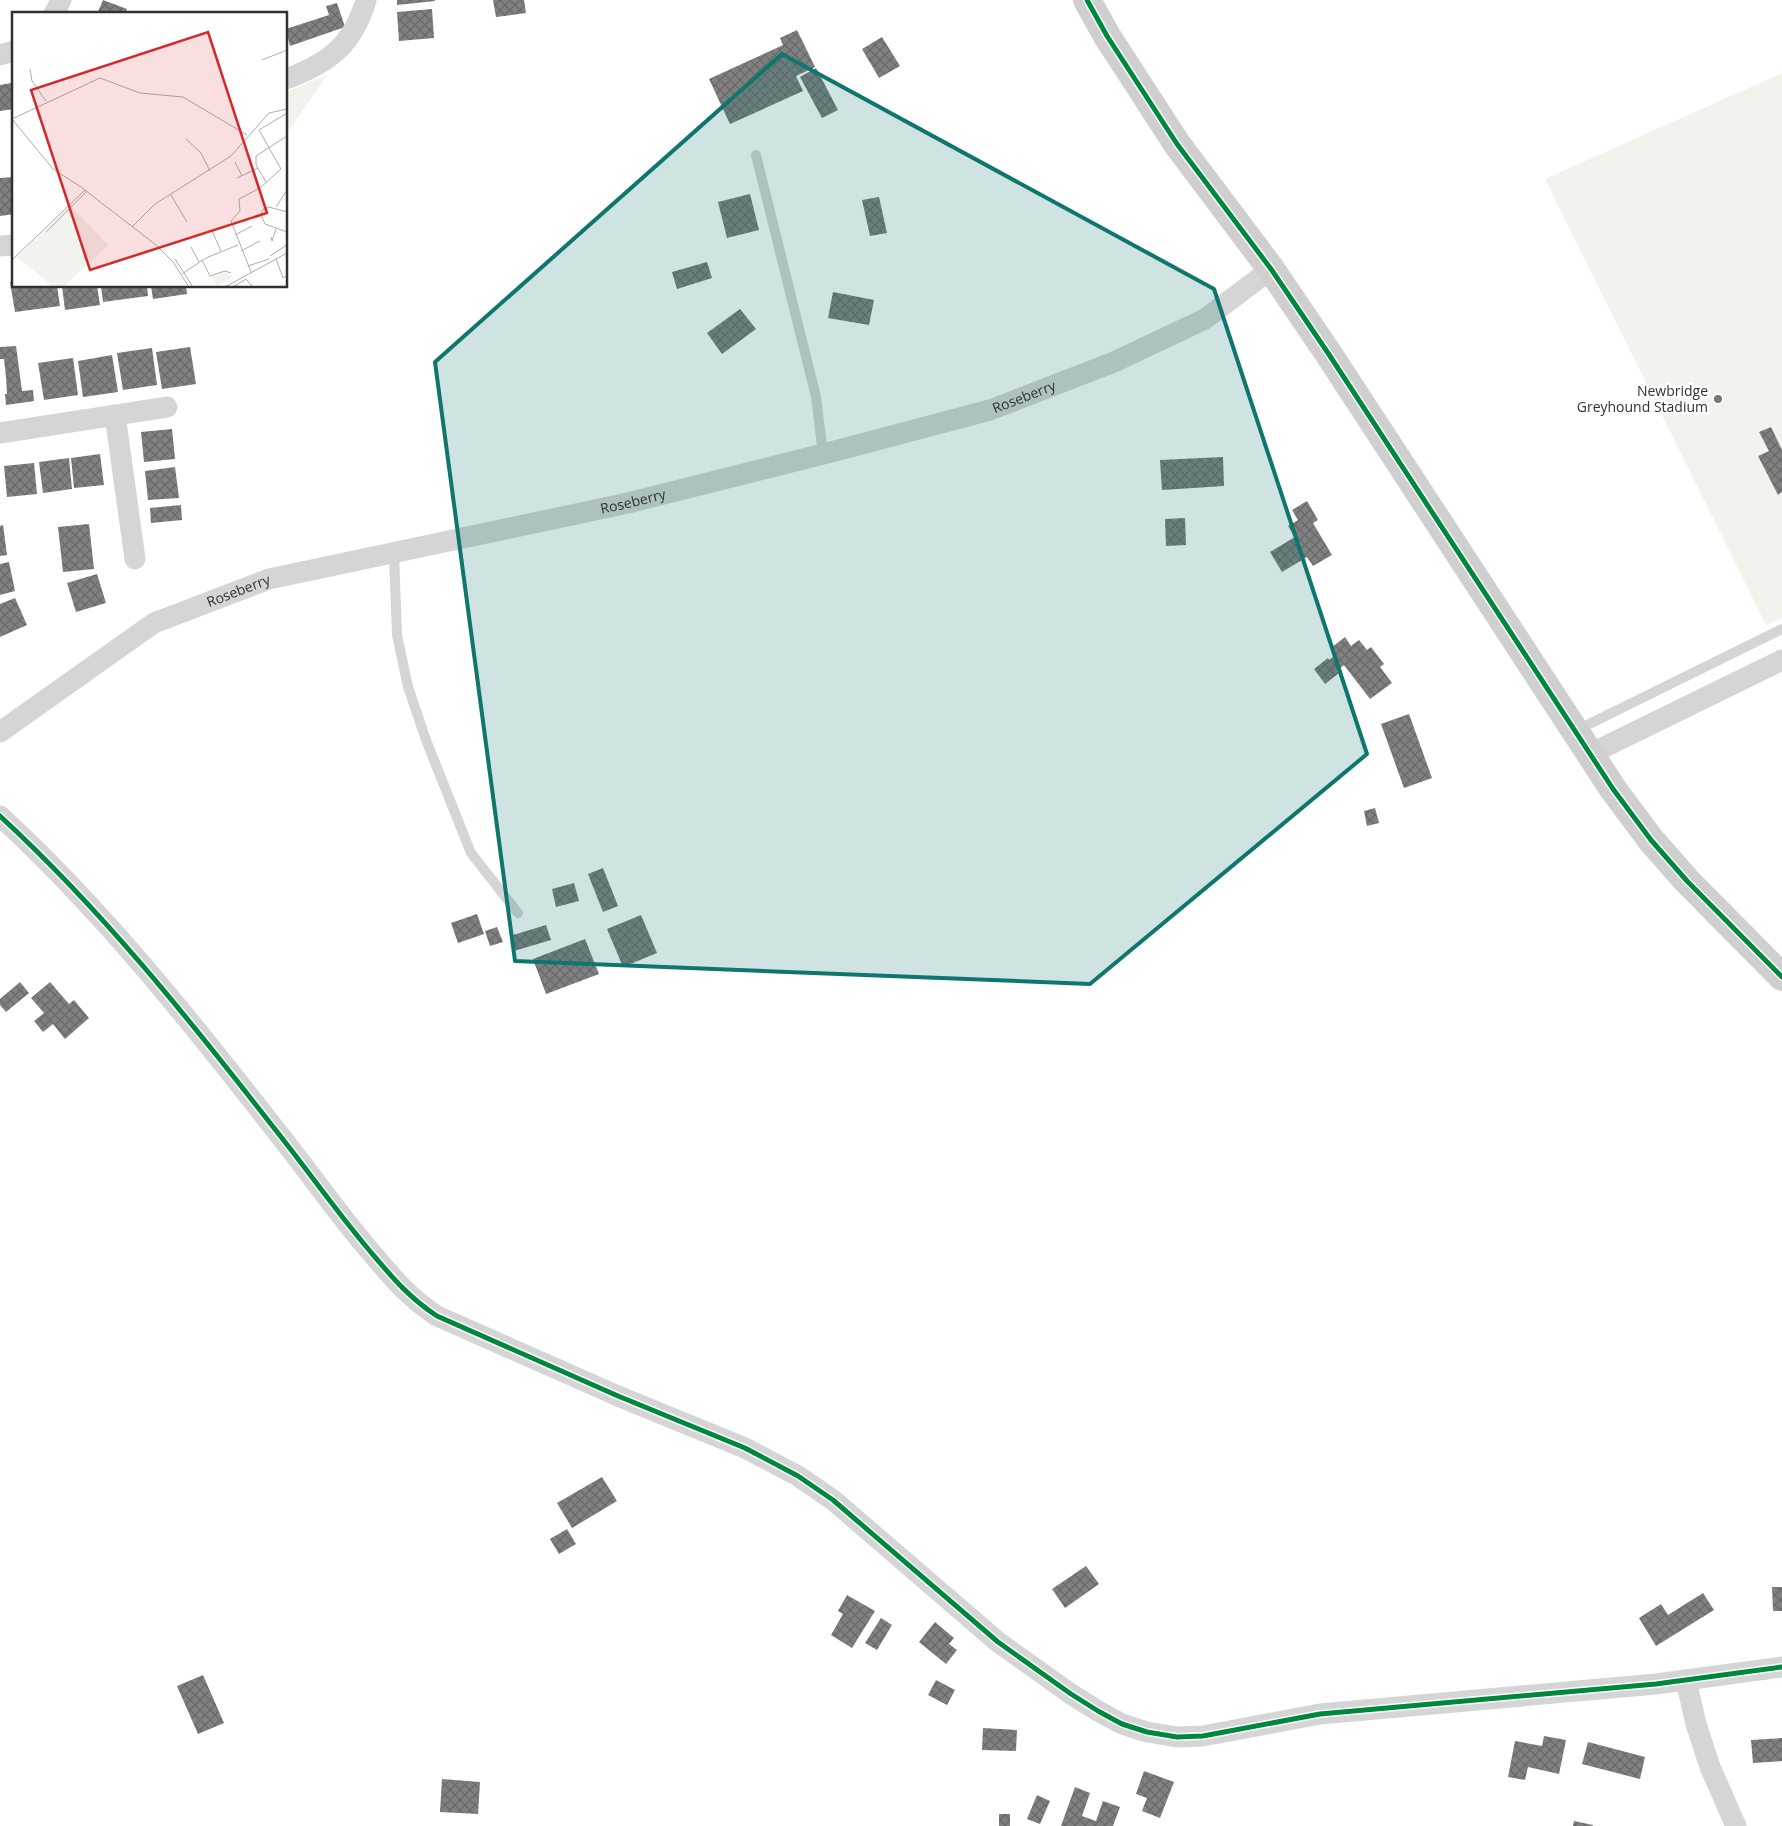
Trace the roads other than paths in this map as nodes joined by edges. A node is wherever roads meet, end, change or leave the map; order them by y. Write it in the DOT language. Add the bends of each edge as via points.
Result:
graph roads {
  1 [pos="61,0"];
  2 [pos="366,0"];
  3 [pos="1087,0"];
  4 [pos="55,12"];
  5 [pos="12,51"];
  6 [pos="0,55"];
  7 [pos="288,78"];
  8 [pos="756,155"];
  9 [pos="1271,269"];
  10 [pos="167,407"];
  11 [pos="115,415"];
  12 [pos="0,433"];
  13 [pos="823,454"];
  14 [pos="394,552"];
  15 [pos="135,559"];
  16 [pos="1782,629"];
  17 [pos="1782,660"];
  18 [pos="1575,731"];
  19 [pos="0,732"];
  20 [pos="1590,754"];
  21 [pos="0,816"];
  22 [pos="518,913"];
  23 [pos="1782,977"];
  24 [pos="1782,1667"];
  25 [pos="1686,1680"];
  26 [pos="1736,1826"];
  1 -- 4 [label="street"];
  2 -- 7 [label="street" via="350,38 314,68"];
  3 -- 9 [label="main road" via="1177,144"];
  5 -- 6 [label="street"];
  8 -- 13 [label="lane" via="816,397"];
  9 -- 13 [label="street, Roseberry" via="1205,319 1114,362 990,410"];
  9 -- 18 [label="main road"];
  10 -- 11 [label="street"];
  11 -- 12 [label="street"];
  11 -- 15 [label="street"];
  13 -- 14 [label="street, Roseberry" via="604,509"];
  14 -- 19 [label="street, Roseberry" via="269,579 154,623"];
  14 -- 22 [label="lane" via="397,635 408,687 426,740 471,853"];
  16 -- 18 [label="lane"];
  17 -- 20 [label="street"];
  18 -- 20 [label="main road"];
  20 -- 23 [label="main road" via="1651,840"];
  21 -- 25 [label="street" via="44,856 101,917 245,1090 350,1227 418,1304 436,1316 745,1448 798,1476 840,1506 998,1642 1071,1694 1122,1724 1162,1736 1203,1736 1364,1708"];
  24 -- 25 [label="street"];
  25 -- 26 [label="street" via="1710,1767"];
}
